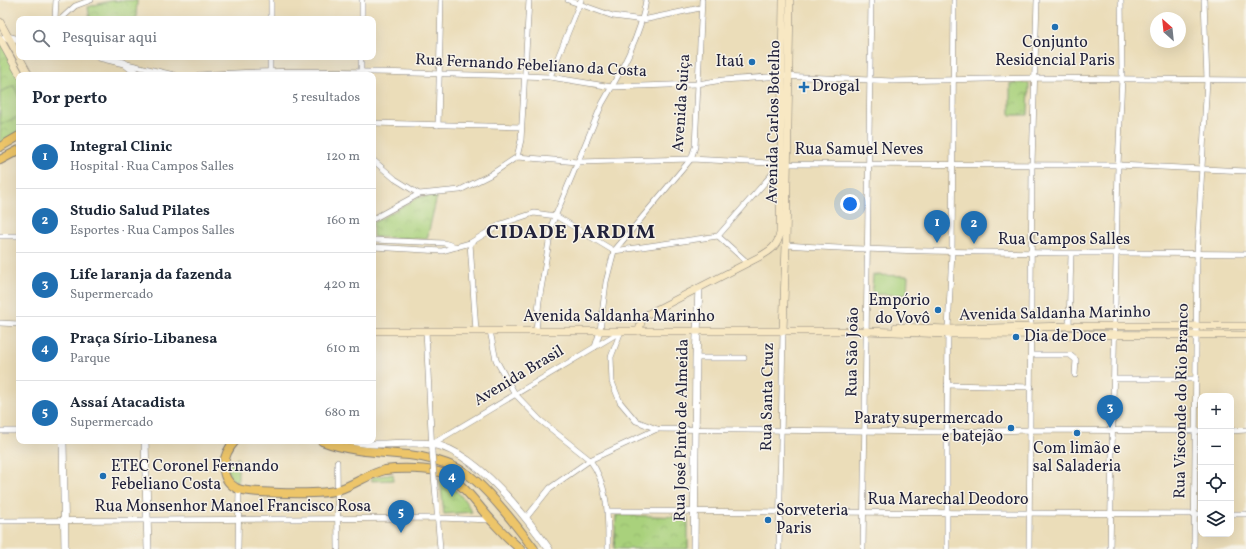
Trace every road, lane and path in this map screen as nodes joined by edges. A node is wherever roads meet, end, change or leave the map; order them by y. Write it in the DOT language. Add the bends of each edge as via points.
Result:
graph roads {
  1 [pos="56,0"];
  2 [pos="91,0"];
  3 [pos="272,0"];
  4 [pos="362,0"];
  5 [pos="441,0"];
  6 [pos="529,0"];
  7 [pos="568,0"];
  8 [pos="646,0"];
  9 [pos="702,0"];
  10 [pos="783,0"];
  11 [pos="790,0"];
  12 [pos="871,0"];
  13 [pos="954,0"];
  14 [pos="1037,0"];
  15 [pos="1121,0"];
  16 [pos="1204,0"];
  17 [pos="580,2"];
  18 [pos="700,8"];
  19 [pos="55,16"];
  20 [pos="64,16"];
  21 [pos="271,16"];
  22 [pos="362,16"];
  23 [pos="643,20"];
  24 [pos="0,22"];
  25 [pos="3,39"];
  26 [pos="16,40"];
  27 [pos="16,57"];
  28 [pos="18,60"];
  29 [pos="110,60"];
  30 [pos="270,60"];
  31 [pos="361,60"];
  32 [pos="124,64"];
  33 [pos="19,72"];
  34 [pos="27,72"];
  35 [pos="135,72"];
  36 [pos="160,72"];
  37 [pos="270,72"];
  38 [pos="361,72"];
  39 [pos="376,74"];
  40 [pos="438,75"];
  41 [pos="523,76"];
  42 [pos="786,76"];
  43 [pos="550,77"];
  44 [pos="1035,78"];
  45 [pos="1122,78"];
  46 [pos="954,79"];
  47 [pos="869,80"];
  48 [pos="1207,80"];
  49 [pos="1246,80"];
  50 [pos="697,84"];
  51 [pos="612,87"];
  52 [pos="376,123"];
  53 [pos="438,125"];
  54 [pos="521,127"];
  55 [pos="16,139"];
  56 [pos="0,147"];
  57 [pos="16,152"];
  58 [pos="517,157"];
  59 [pos="0,160"];
  60 [pos="691,160"];
  61 [pos="376,162"];
  62 [pos="578,162"];
  63 [pos="784,164"];
  64 [pos="1032,164"];
  65 [pos="869,165"];
  66 [pos="952,165"];
  67 [pos="1118,165"];
  68 [pos="1202,169"];
  69 [pos="1246,171"];
  70 [pos="419,194"];
  71 [pos="556,216"];
  72 [pos="376,217"];
  73 [pos="780,233"];
  74 [pos="0,236"];
  75 [pos="16,236"];
  76 [pos="718,236"];
  77 [pos="376,240"];
  78 [pos="470,243"];
  79 [pos="786,245"];
  80 [pos="376,247"];
  81 [pos="457,247"];
  82 [pos="773,248"];
  83 [pos="614,251"];
  84 [pos="867,251"];
  85 [pos="952,252"];
  86 [pos="1116,252"];
  87 [pos="785,253"];
  88 [pos="1032,253"];
  89 [pos="1071,254"];
  90 [pos="1197,254"];
  91 [pos="1246,254"];
  92 [pos="748,263"];
  93 [pos="699,288"];
  94 [pos="0,323"];
  95 [pos="16,324"];
  96 [pos="1069,326"];
  97 [pos="1115,326"];
  98 [pos="1246,326"];
  99 [pos="1196,327"];
  100 [pos="376,331"];
  101 [pos="426,331"];
  102 [pos="476,331"];
  103 [pos="490,331"];
  104 [pos="536,331"];
  105 [pos="600,331"];
  106 [pos="621,331"];
  107 [pos="639,331"];
  108 [pos="697,331"];
  109 [pos="783,331"];
  110 [pos="866,331"];
  111 [pos="948,331"];
  112 [pos="1031,331"];
  113 [pos="1114,334"];
  114 [pos="1246,335"];
  115 [pos="1196,336"];
  116 [pos="595,347"];
  117 [pos="1032,355"];
  118 [pos="696,358"];
  119 [pos="744,358"];
  120 [pos="1075,375"];
  121 [pos="1115,379"];
  122 [pos="1196,379"];
  123 [pos="948,385"];
  124 [pos="1031,387"];
  125 [pos="515,394"];
  126 [pos="657,429"];
  127 [pos="695,430"];
  128 [pos="781,430"];
  129 [pos="1029,430"];
  130 [pos="1246,430"];
  131 [pos="0,431"];
  132 [pos="16,431"];
  133 [pos="865,431"];
  134 [pos="1113,431"];
  135 [pos="1198,431"];
  136 [pos="1234,431"];
  137 [pos="947,432"];
  138 [pos="1194,432"];
  139 [pos="376,442"];
  140 [pos="64,444"];
  141 [pos="145,444"];
  142 [pos="233,444"];
  143 [pos="331,444"];
  144 [pos="432,444"];
  145 [pos="590,460"];
  146 [pos="337,462"];
  147 [pos="239,489"];
  148 [pos="337,491"];
  149 [pos="608,512"];
  150 [pos="694,512"];
  151 [pos="779,512"];
  152 [pos="947,512"];
  153 [pos="864,513"];
  154 [pos="1029,513"];
  155 [pos="1110,514"];
  156 [pos="1194,514"];
  157 [pos="1198,514"];
  158 [pos="1234,514"];
  159 [pos="1246,514"];
  160 [pos="439,518"];
  161 [pos="526,518"];
  162 [pos="338,519"];
  163 [pos="238,520"];
  164 [pos="491,520"];
  165 [pos="0,521"];
  166 [pos="65,521"];
  167 [pos="148,521"];
  168 [pos="65,549"];
  169 [pos="148,549"];
  170 [pos="238,549"];
  171 [pos="338,549"];
  172 [pos="440,549"];
  173 [pos="520,549"];
  174 [pos="534,549"];
  175 [pos="549,549"];
  176 [pos="608,549"];
  177 [pos="694,549"];
  178 [pos="780,549"];
  179 [pos="863,549"];
  180 [pos="947,549"];
  181 [pos="1029,549"];
  182 [pos="1110,549"];
  183 [pos="1194,549"];
  1 -- 19 [label="street"];
  2 -- 20 [label="street" via="75,6"];
  3 -- 21 [label="street"];
  4 -- 22 [label="street"];
  5 -- 40 [label="street"];
  6 -- 41 [label="street"];
  7 -- 17 [label="street"];
  8 -- 23 [label="street"];
  9 -- 18 [label="street, Avenida Suiça"];
  10 -- 42 [label="main road, Avenida Carlos Botelho"];
  11 -- 42 [label="main road, Avenida Carlos Botelho"];
  12 -- 47 [label="street, Rua São João"];
  13 -- 46 [label="street"];
  14 -- 44 [label="street"];
  15 -- 45 [label="street"];
  16 -- 48 [label="street, Rua Visconde do Rio Branco"];
  17 -- 23 [label="street" via="613,16"];
  17 -- 43 [label="street"];
  18 -- 23 [label="street"];
  18 -- 50 [label="street, Avenida Suiça"];
  23 -- 51 [label="street"];
  24 -- 25 [label="main road"];
  25 -- 26 [label="street"];
  25 -- 27 [label="main road"];
  25 -- 33 [label="main road"];
  28 -- 34 [label="main road"];
  29 -- 32 [label="street"];
  30 -- 37 [label="street"];
  31 -- 38 [label="street"];
  32 -- 35 [label="street"];
  32 -- 36 [label="street"];
  39 -- 40 [label="street, Rua Fernando Febeliano da Costa"];
  40 -- 41 [label="street, Rua Fernando Febeliano da Costa"];
  40 -- 53 [label="street"];
  41 -- 43 [label="street, Rua Fernando Febeliano da Costa"];
  41 -- 54 [label="street"];
  42 -- 47 [label="street, Rua Fernando Febeliano da Costa"];
  42 -- 50 [label="street, Rua Fernando Febeliano da Costa"];
  42 -- 63 [label="main road, Avenida Carlos Botelho"];
  43 -- 51 [label="street, Rua Fernando Febeliano da Costa"];
  44 -- 45 [label="street, Rua Fernando Febeliano da Costa"];
  44 -- 46 [label="street, Rua Fernando Febeliano da Costa"];
  44 -- 64 [label="street"];
  45 -- 48 [label="street, Rua Fernando Febeliano da Costa"];
  45 -- 67 [label="street"];
  46 -- 47 [label="street, Rua Fernando Febeliano da Costa"];
  46 -- 66 [label="street"];
  47 -- 65 [label="street, Rua São João"];
  48 -- 49 [label="street, Rua Fernando Febeliano da Costa"];
  48 -- 68 [label="street, Rua Visconde do Rio Branco"];
  50 -- 51 [label="street, Rua Fernando Febeliano da Costa"];
  50 -- 60 [label="street, Avenida Suiça" via="695,147"];
  51 -- 62 [label="street" via="602,104"];
  52 -- 53 [label="street"];
  53 -- 54 [label="street"];
  54 -- 58 [label="street"];
  55 -- 56 [label="main road"];
  57 -- 59 [label="main road"];
  58 -- 62 [label="street, Rua Samuel Neves"];
  58 -- 70 [label="street" via="490,175 460,190"];
  60 -- 62 [label="street, Rua Samuel Neves"];
  60 -- 63 [label="street, Rua Samuel Neves"];
  60 -- 83 [label="street, Avenida Suiça"];
  61 -- 70 [label="street"];
  62 -- 71 [label="street"];
  63 -- 65 [label="street, Rua Samuel Neves"];
  63 -- 73 [label="main road, Avenida Carlos Botelho"];
  63 -- 76 [label="street"];
  63 -- 79 [label="main road, Avenida Carlos Botelho"];
  64 -- 66 [label="street, Rua Samuel Neves"];
  64 -- 67 [label="street, Rua Samuel Neves"];
  64 -- 88 [label="street"];
  65 -- 66 [label="street, Rua Samuel Neves"];
  65 -- 84 [label="street, Rua São João"];
  66 -- 85 [label="street"];
  67 -- 68 [label="street, Rua Samuel Neves"];
  67 -- 86 [label="street"];
  68 -- 69 [label="street, Rua Samuel Neves"];
  68 -- 90 [label="street, Rua Visconde do Rio Branco"];
  70 -- 72 [label="street"];
  71 -- 78 [label="street" via="534,213 517,218"];
  71 -- 83 [label="street"];
  71 -- 104 [label="street" via="548,245"];
  73 -- 79 [label="main road"];
  73 -- 82 [label="main road" via="778,243"];
  74 -- 75 [label="street"];
  76 -- 83 [label="street"];
  76 -- 92 [label="street"];
  77 -- 80 [label="street"];
  77 -- 81 [label="street" via="444,243"];
  78 -- 81 [label="street"];
  78 -- 102 [label="street"];
  79 -- 84 [label="street, Rua Campos Salles"];
  79 -- 87 [label="main road, Rua Santa Cruz"];
  80 -- 81 [label="street" via="442,251"];
  82 -- 87 [label="main road" via="779,248"];
  82 -- 92 [label="main road"];
  83 -- 105 [label="street" via="606,282"];
  84 -- 85 [label="street, Rua Campos Salles"];
  84 -- 110 [label="street, Rua São João"];
  85 -- 88 [label="street, Rua Campos Salles"];
  85 -- 111 [label="street"];
  86 -- 89 [label="street, Rua Campos Salles"];
  86 -- 90 [label="street, Rua Campos Salles"];
  86 -- 97 [label="street"];
  87 -- 109 [label="main road, Rua Santa Cruz"];
  88 -- 89 [label="street, Rua Campos Salles"];
  88 -- 112 [label="street"];
  89 -- 96 [label="street"];
  90 -- 91 [label="street, Rua Campos Salles"];
  90 -- 99 [label="street, Rua Visconde do Rio Branco"];
  92 -- 93 [label="main road"];
  93 -- 107 [label="main road" via="644,316"];
  93 -- 108 [label="street, Rua José Pinto de Almeida"];
  94 -- 95 [label="street"];
  96 -- 97 [label="main road, Avenida Saldanha Marinho"];
  96 -- 112 [label="main road, Avenida Saldanha Marinho"];
  97 -- 99 [label="main road, Avenida Saldanha Marinho"];
  97 -- 113 [label="street"];
  98 -- 99 [label="main road, Avenida Saldanha Marinho"];
  99 -- 115 [label="street, Rua Visconde do Rio Branco"];
  100 -- 101 [label="main road, Avenida Saldanha Marinho"];
  101 -- 102 [label="main road, Avenida Saldanha Marinho"];
  101 -- 144 [label="street"];
  102 -- 103 [label="main road, Avenida Saldanha Marinho"];
  103 -- 104 [label="main road, Avenida Saldanha Marinho"];
  103 -- 125 [label="street" via="496,360"];
  104 -- 105 [label="main road, Avenida Saldanha Marinho"];
  105 -- 106 [label="main road, Avenida Saldanha Marinho"];
  105 -- 116 [label="street"];
  106 -- 107 [label="main road, Avenida Saldanha Marinho"];
  106 -- 116 [label="street, Avenida Brasil"];
  106 -- 126 [label="street" via="610,357 612,382 620,402 636,421"];
  107 -- 108 [label="main road, Avenida Saldanha Marinho"];
  108 -- 109 [label="main road, Avenida Saldanha Marinho"];
  108 -- 118 [label="street, Rua José Pinto de Almeida"];
  109 -- 110 [label="main road, Avenida Saldanha Marinho"];
  109 -- 128 [label="street, Rua Santa Cruz"];
  110 -- 111 [label="main road, Avenida Saldanha Marinho"];
  110 -- 133 [label="street, Rua São João"];
  111 -- 112 [label="main road, Avenida Saldanha Marinho"];
  111 -- 123 [label="street"];
  112 -- 113 [label="main road, Avenida Saldanha Marinho"];
  112 -- 117 [label="street"];
  113 -- 115 [label="main road, Avenida Saldanha Marinho"];
  113 -- 121 [label="street"];
  114 -- 115 [label="main road, Avenida Saldanha Marinho"];
  115 -- 122 [label="street, Rua Visconde do Rio Branco"];
  116 -- 125 [label="street, Avenida Brasil"];
  117 -- 120 [label="street" via="1070,355 1076,360"];
  117 -- 124 [label="street"];
  118 -- 119 [label="street"];
  118 -- 127 [label="street, Rua José Pinto de Almeida"];
  121 -- 122 [label="street"];
  121 -- 134 [label="street"];
  122 -- 138 [label="street, Rua Visconde do Rio Branco"];
  123 -- 124 [label="street"];
  123 -- 137 [label="street"];
  124 -- 129 [label="street"];
  125 -- 144 [label="street, Avenida Brasil"];
  125 -- 145 [label="street" via="540,420"];
  126 -- 127 [label="street"];
  126 -- 145 [label="street"];
  127 -- 128 [label="street"];
  127 -- 150 [label="street, Rua José Pinto de Almeida"];
  128 -- 133 [label="street"];
  128 -- 151 [label="street, Rua Santa Cruz"];
  129 -- 134 [label="street"];
  129 -- 137 [label="street"];
  129 -- 154 [label="street"];
  130 -- 136 [label="street"];
  131 -- 132 [label="street"];
  133 -- 137 [label="street"];
  133 -- 153 [label="street, Rua São João"];
  134 -- 138 [label="street"];
  134 -- 155 [label="street"];
  135 -- 138 [label="street"];
  137 -- 152 [label="street"];
  138 -- 156 [label="street, Rua Visconde do Rio Branco"];
  139 -- 144 [label="street"];
  140 -- 166 [label="street"];
  141 -- 167 [label="street"];
  142 -- 147 [label="main road" via="224,457 223,470 230,482"];
  143 -- 174 [label="main road" via="346,449 415,456 449,465 466,473 507,515"];
  144 -- 160 [label="street, bridge"];
  144 -- 161 [label="street" via="449,449 486,476"];
  145 -- 149 [label="street" via="596,468"];
  145 -- 161 [label="street" via="550,488"];
  146 -- 148 [label="street"];
  147 -- 148 [label="main road" via="266,492"];
  147 -- 163 [label="street"];
  148 -- 162 [label="street"];
  148 -- 164 [label="main road" via="385,470 442,473 468,493"];
  149 -- 150 [label="street, Rua Marechal Deodoro"];
  149 -- 176 [label="street"];
  150 -- 151 [label="street, Rua Marechal Deodoro"];
  150 -- 177 [label="street, Rua José Pinto de Almeida"];
  151 -- 153 [label="street, Rua Marechal Deodoro"];
  151 -- 178 [label="street, Rua Santa Cruz"];
  152 -- 153 [label="street, Rua Marechal Deodoro"];
  152 -- 154 [label="street, Rua Marechal Deodoro"];
  152 -- 180 [label="street"];
  153 -- 179 [label="street, Rua São João"];
  154 -- 155 [label="street, Rua Marechal Deodoro"];
  154 -- 181 [label="street"];
  155 -- 156 [label="street, Rua Marechal Deodoro"];
  155 -- 182 [label="street"];
  156 -- 157 [label="street, Rua Marechal Deodoro"];
  156 -- 183 [label="street, Rua Visconde do Rio Branco"];
  158 -- 159 [label="street"];
  160 -- 162 [label="street, Rua Monsenhor Manoel Francisco Rosa"];
  160 -- 164 [label="street, Rua Monsenhor Manoel Francisco Rosa"];
  160 -- 172 [label="street"];
  161 -- 175 [label="street"];
  162 -- 163 [label="street, Rua Monsenhor Manoel Francisco Rosa"];
  162 -- 171 [label="street"];
  163 -- 167 [label="street, Rua Monsenhor Manoel Francisco Rosa"];
  163 -- 170 [label="street"];
  164 -- 173 [label="main road"];
  165 -- 166 [label="street, Rua Monsenhor Manoel Francisco Rosa"];
  166 -- 167 [label="street, Rua Monsenhor Manoel Francisco Rosa"];
  166 -- 168 [label="street"];
  167 -- 169 [label="street"];
}
